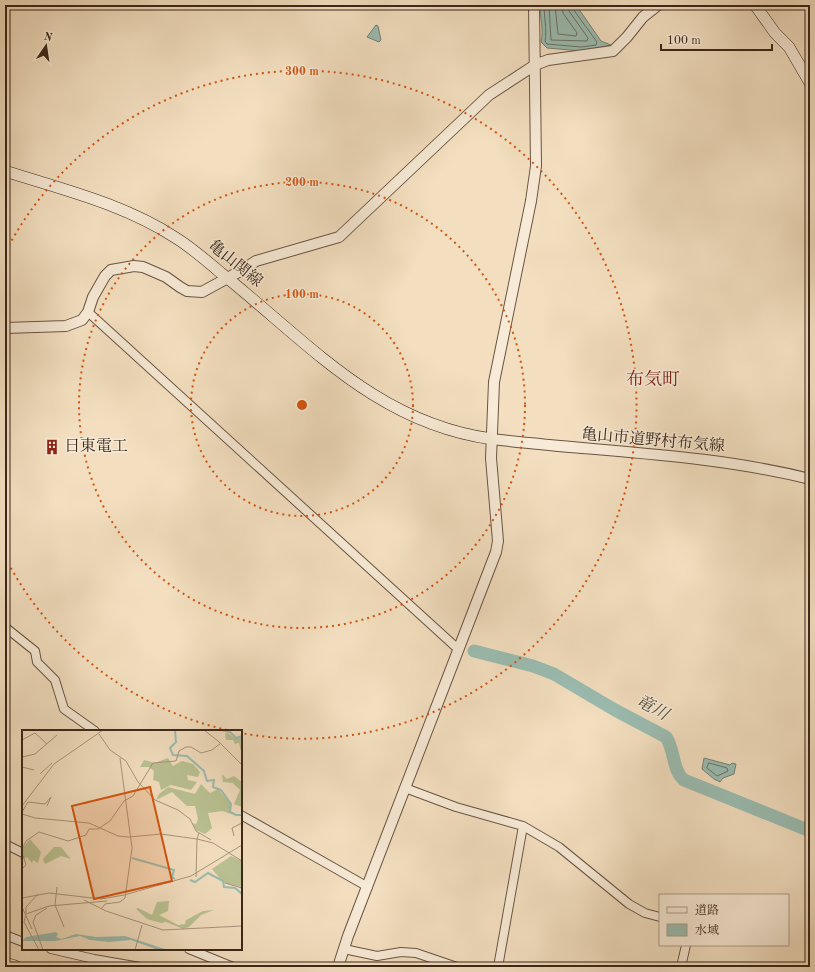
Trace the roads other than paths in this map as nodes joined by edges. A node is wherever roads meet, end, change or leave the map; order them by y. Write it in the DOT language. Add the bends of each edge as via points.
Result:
graph roads {
  1 [pos="534,5"];
  2 [pos="658,5"];
  3 [pos="755,5"];
  4 [pos="535,65"];
  5 [pos="810,84"];
  6 [pos="5,172"];
  7 [pos="228,278"];
  8 [pos="88,312"];
  9 [pos="5,328"];
  10 [pos="492,439"];
  11 [pos="810,478"];
  12 [pos="5,627"];
  13 [pos="458,649"];
  14 [pos="94,730"];
  15 [pos="405,788"];
  16 [pos="242,816"];
  17 [pos="523,826"];
  18 [pos="5,844"];
  19 [pos="22,852"];
  20 [pos="368,887"];
  21 [pos="659,917"];
  22 [pos="5,935"];
  23 [pos="22,942"];
  24 [pos="686,946"];
  25 [pos="344,949"];
  26 [pos="55,950"];
  27 [pos="191,950"];
  28 [pos="5,964"];
  29 [pos="120,966"];
  30 [pos="14,967"];
  31 [pos="140,967"];
  32 [pos="233,967"];
  33 [pos="338,967"];
  34 [pos="457,967"];
  35 [pos="498,967"];
  36 [pos="681,967"];
  1 -- 4 [label="street"];
  2 -- 4 [label="street" via="613,50 548,60"];
  3 -- 5 [label="main road" via="788,48"];
  4 -- 7 [label="street" via="489,95 339,237 256,260"];
  4 -- 10 [label="street" via="536,166 494,382"];
  6 -- 7 [label="main road, 亀山関線" via="90,197 130,212 178,239"];
  7 -- 8 [label="street" via="206,290 195,292 180,287 152,269 134,266 111,270 104,276 92,297"];
  7 -- 10 [label="main road, 亀山関線" via="347,378 387,405 443,429"];
  8 -- 9 [label="street" via="82,320 66,326"];
  8 -- 13 [label="street"];
  10 -- 11 [label="street, 亀山市道野村布気線" via="554,447 708,459"];
  10 -- 13 [label="street" via="491,458 498,541"];
  12 -- 14 [label="street" via="36,651 37,662 55,680 64,709"];
  13 -- 15 [label="street"];
  15 -- 17 [label="street" via="456,807"];
  15 -- 20 [label="street"];
  16 -- 20 [label="street"];
  17 -- 21 [label="street" via="564,851 629,904 645,913"];
  17 -- 35 [label="street"];
  18 -- 19 [label="street"];
  20 -- 25 [label="street"];
  22 -- 23 [label="street"];
  24 -- 36 [label="street"];
  25 -- 33 [label="street"];
  25 -- 34 [label="street" via="378,956 401,952 416,953"];
  26 -- 29 [label="street"];
  27 -- 32 [label="street"];
  28 -- 30 [label="highway"];
  29 -- 31 [label="street"];
}
